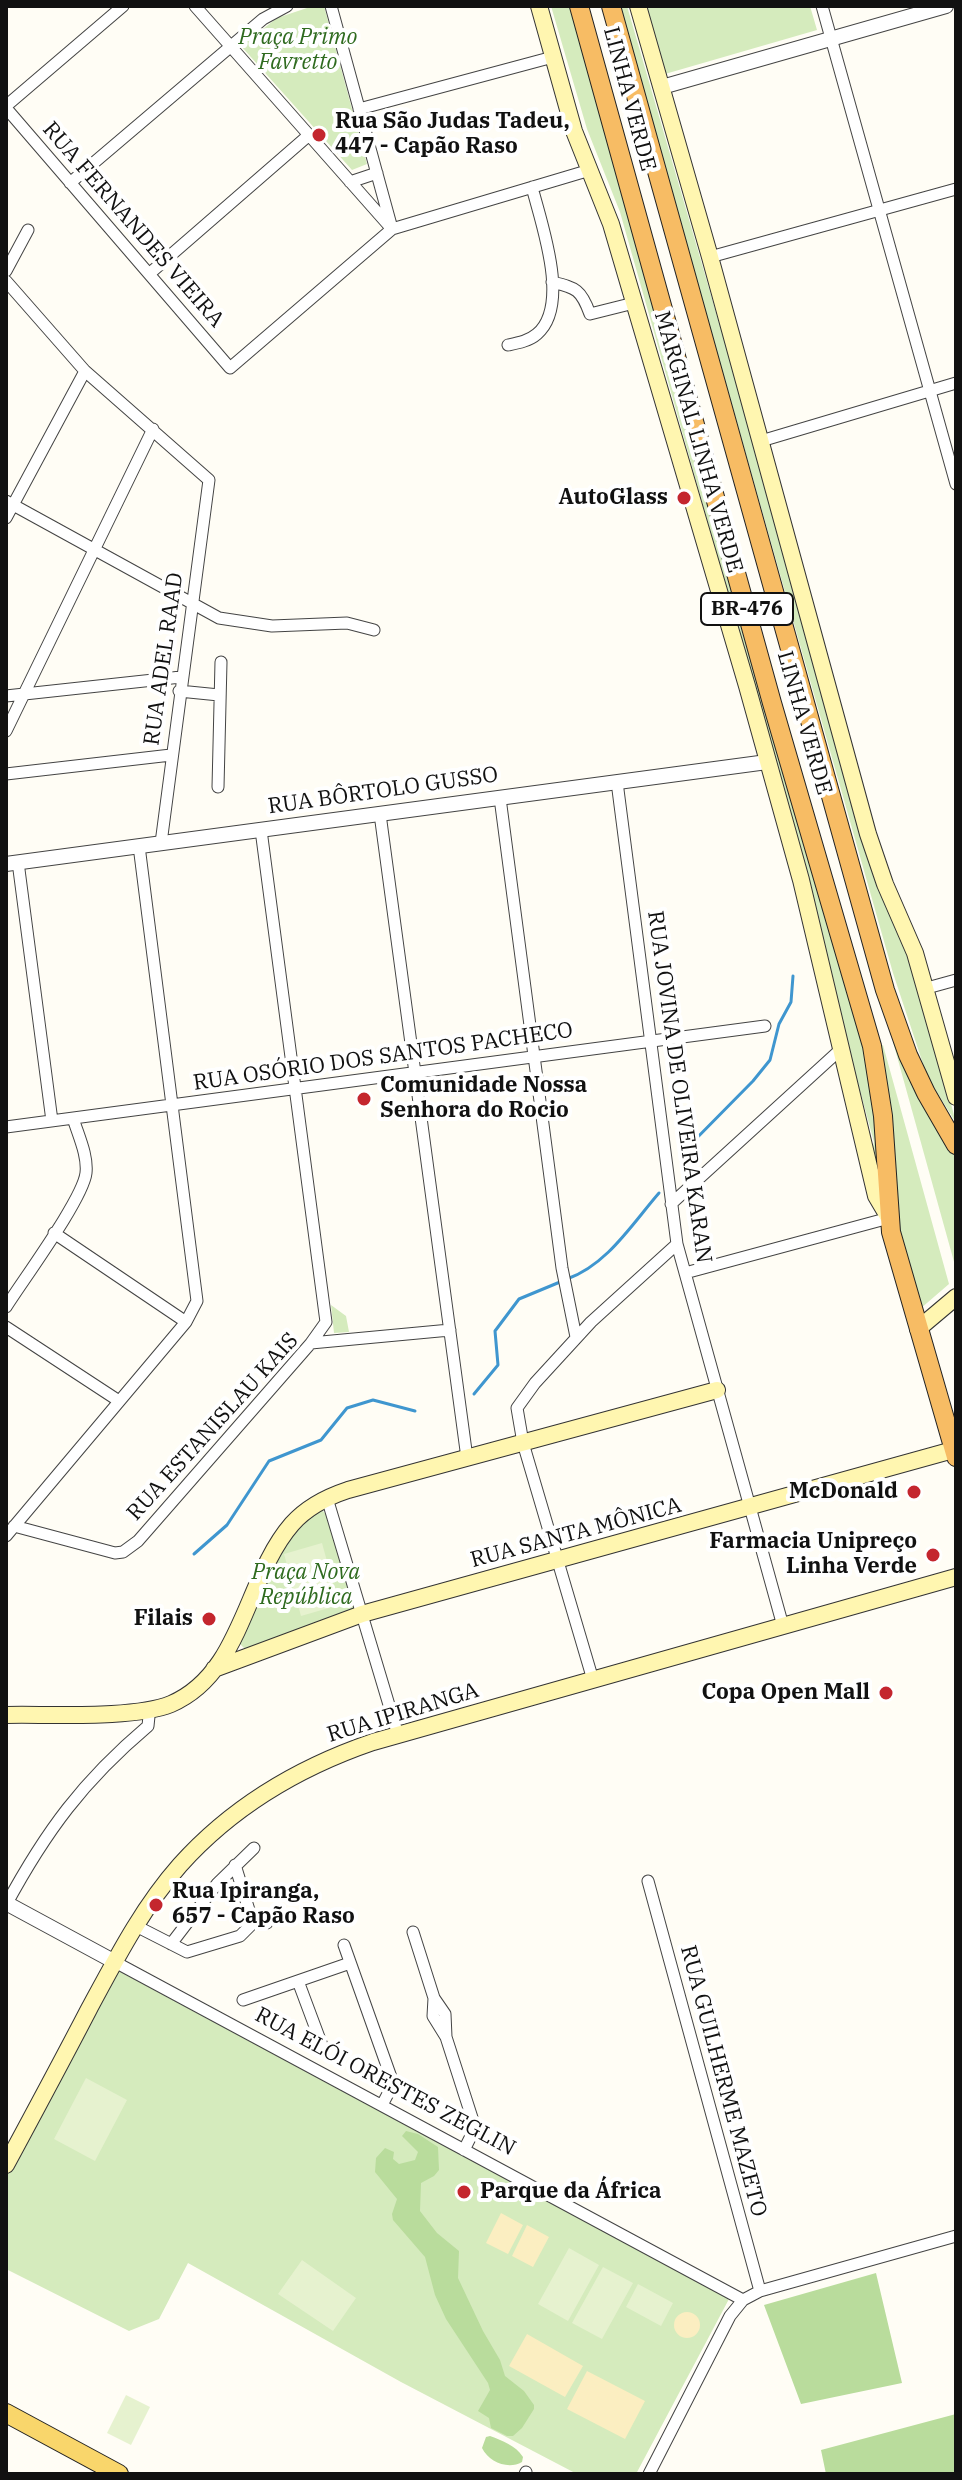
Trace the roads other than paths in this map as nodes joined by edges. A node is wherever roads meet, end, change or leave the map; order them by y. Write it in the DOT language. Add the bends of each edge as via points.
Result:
graph roads {
  1 [pos="123,6"];
  2 [pos="195,6"];
  3 [pos="287,6"];
  4 [pos="331,6"];
  5 [pos="539,6"];
  6 [pos="579,6"];
  7 [pos="611,6"];
  8 [pos="638,6"];
  9 [pos="822,6"];
  10 [pos="946,6"];
  11 [pos="832,40"];
  12 [pos="231,46"];
  13 [pos="553,57"];
  14 [pos="662,87"];
  15 [pos="6,107"];
  16 [pos="359,109"];
  17 [pos="309,135"];
  18 [pos="590,170"];
  19 [pos="377,173"];
  20 [pos="350,182"];
  21 [pos="70,183"];
  22 [pos="532,187"];
  23 [pos="956,189"];
  24 [pos="878,211"];
  25 [pos="392,229"];
  26 [pos="28,230"];
  27 [pos="710,257"];
  28 [pos="6,271"];
  29 [pos="149,274"];
  30 [pos="6,281"];
  31 [pos="552,282"];
  32 [pos="634,303"];
  33 [pos="508,345"];
  34 [pos="85,371"];
  35 [pos="956,383"];
  36 [pos="931,391"];
  37 [pos="153,429"];
  38 [pos="761,441"];
  39 [pos="956,484"];
  40 [pos="10,503"];
  41 [pos="6,518"];
  42 [pos="94,550"];
  43 [pos="190,604"];
  44 [pos="374,630"];
  45 [pos="221,662"];
  46 [pos="181,677"];
  47 [pos="179,691"];
  48 [pos="26,694"];
  49 [pos="219,695"];
  50 [pos="6,696"];
  51 [pos="6,731"];
  52 [pos="171,755"];
  53 [pos="767,762"];
  54 [pos="6,774"];
  55 [pos="617,782"];
  56 [pos="218,787"];
  57 [pos="500,798"];
  58 [pos="380,814"];
  59 [pos="261,830"];
  60 [pos="161,843"];
  61 [pos="139,846"];
  62 [pos="12,863"];
  63 [pos="956,980"];
  64 [pos="927,988"];
  65 [pos="765,1026"];
  66 [pos="650,1041"];
  67 [pos="841,1049"];
  68 [pos="534,1057"];
  69 [pos="415,1073"];
  70 [pos="295,1089"];
  71 [pos="956,1097"];
  72 [pos="172,1105"];
  73 [pos="73,1118"];
  74 [pos="52,1121"];
  75 [pos="6,1127"];
  76 [pos="956,1145"];
  77 [pos="671,1204"];
  78 [pos="889,1218"];
  79 [pos="54,1233"];
  80 [pos="677,1244"];
  81 [pos="685,1273"];
  82 [pos="956,1297"];
  83 [pos="6,1307"];
  84 [pos="186,1322"];
  85 [pos="6,1327"];
  86 [pos="918,1329"];
  87 [pos="450,1330"];
  88 [pos="576,1337"];
  89 [pos="311,1343"];
  90 [pos="717,1390"];
  91 [pos="119,1401"];
  92 [pos="523,1443"];
  93 [pos="955,1454"];
  94 [pos="467,1458"];
  95 [pos="327,1498"];
  96 [pos="750,1507"];
  97 [pos="8,1532"];
  98 [pos="558,1561"];
  99 [pos="956,1577"];
  100 [pos="362,1614"];
  101 [pos="783,1626"];
  102 [pos="214,1669"];
  103 [pos="593,1680"];
  104 [pos="142,1711"];
  105 [pos="6,1715"];
  106 [pos="398,1735"];
  107 [pos="254,1848"];
  108 [pos="235,1865"];
  109 [pos="648,1881"];
  110 [pos="6,1904"];
  111 [pos="253,1923"];
  112 [pos="267,1923"];
  113 [pos="136,1926"];
  114 [pos="413,1932"];
  115 [pos="171,1944"];
  116 [pos="344,1945"];
  117 [pos="115,1962"];
  118 [pos="350,1963"];
  119 [pos="298,1981"];
  120 [pos="243,2000"];
  121 [pos="323,2048"];
  122 [pos="382,2105"];
  123 [pos="464,2150"];
  124 [pos="7,2161"];
  125 [pos="956,2236"];
  126 [pos="760,2291"];
  127 [pos="743,2300"];
  128 [pos="6,2413"];
  129 [pos="119,2474"];
  130 [pos="649,2474"];
  1 -- 15 [label="street"];
  2 -- 12 [label="street"];
  3 -- 12 [label="street"];
  4 -- 16 [label="street"];
  5 -- 13 [label="main road, MARGINAL LINHA VERDE"];
  6 -- 78 [label="highway, LINHA VERDE / BR-476" via="872,1046 883,1116"];
  7 -- 76 [label="highway, LINHA VERDE / BR-476" via="885,990 908,1055"];
  8 -- 14 [label="main road"];
  9 -- 11 [label="street"];
  10 -- 11 [label="street"];
  11 -- 14 [label="street"];
  11 -- 24 [label="street"];
  12 -- 17 [label="street"];
  12 -- 21 [label="street"];
  13 -- 16 [label="street"];
  13 -- 18 [label="main road, MARGINAL LINHA VERDE"];
  14 -- 27 [label="main road"];
  15 -- 21 [label="street, RUA FERNANDES VIEIRA"];
  16 -- 19 [label="street"];
  17 -- 20 [label="street"];
  17 -- 29 [label="street"];
  18 -- 22 [label="street"];
  18 -- 32 [label="main road, MARGINAL LINHA VERDE"];
  19 -- 20 [label="street"];
  19 -- 25 [label="street"];
  20 -- 25 [label="street"];
  21 -- 29 [label="street, RUA FERNANDES VIEIRA"];
  22 -- 25 [label="street"];
  22 -- 31 [label="street"];
  23 -- 24 [label="street"];
  24 -- 27 [label="street"];
  24 -- 36 [label="street"];
  25 -- 29 [label="street, RUA FERNANDES VIEIRA" via="230,368"];
  26 -- 28 [label="street"];
  27 -- 38 [label="main road"];
  30 -- 34 [label="street"];
  31 -- 32 [label="street" via="577,290 590,314"];
  31 -- 33 [label="street" via="545,325 530,339"];
  32 -- 53 [label="main road, MARGINAL LINHA VERDE"];
  34 -- 37 [label="street"];
  34 -- 40 [label="street"];
  35 -- 36 [label="street"];
  36 -- 38 [label="street"];
  36 -- 39 [label="street"];
  37 -- 42 [label="street"];
  37 -- 43 [label="street, RUA ADEL RAAD" via="209,480"];
  38 -- 64 [label="main road" via="868,834"];
  40 -- 41 [label="street"];
  40 -- 42 [label="street"];
  42 -- 43 [label="street"];
  42 -- 48 [label="street"];
  43 -- 44 [label="street" via="249,624 347,623"];
  43 -- 46 [label="street, RUA ADEL RAAD"];
  45 -- 49 [label="street"];
  46 -- 47 [label="street, RUA ADEL RAAD"];
  46 -- 48 [label="street"];
  47 -- 49 [label="street"];
  47 -- 52 [label="street, RUA ADEL RAAD"];
  48 -- 50 [label="street"];
  48 -- 51 [label="street"];
  49 -- 56 [label="street"];
  52 -- 54 [label="street"];
  52 -- 60 [label="street, RUA ADEL RAAD"];
  53 -- 55 [label="street, RUA BÔRTOLO GUSSO"];
  53 -- 67 [label="main road, MARGINAL LINHA VERDE"];
  55 -- 57 [label="street, RUA BÔRTOLO GUSSO"];
  55 -- 66 [label="street, RUA JOVINA DE OLIVEIRA KARAN"];
  57 -- 58 [label="street, RUA BÔRTOLO GUSSO"];
  57 -- 68 [label="street"];
  58 -- 59 [label="street, RUA BÔRTOLO GUSSO"];
  58 -- 69 [label="street"];
  59 -- 60 [label="street, RUA BÔRTOLO GUSSO"];
  59 -- 70 [label="street"];
  60 -- 61 [label="street, RUA BÔRTOLO GUSSO"];
  61 -- 62 [label="street, RUA BÔRTOLO GUSSO"];
  61 -- 72 [label="street"];
  62 -- 74 [label="street"];
  63 -- 64 [label="street"];
  64 -- 71 [label="main road"];
  65 -- 66 [label="street, RUA OSÓRIO DOS SANTOS PACHECO"];
  66 -- 68 [label="street, RUA OSÓRIO DOS SANTOS PACHECO"];
  66 -- 77 [label="street, RUA JOVINA DE OLIVEIRA KARAN"];
  67 -- 77 [label="street"];
  67 -- 78 [label="main road, MARGINAL LINHA VERDE" via="876,1196"];
  68 -- 69 [label="street, RUA OSÓRIO DOS SANTOS PACHECO"];
  68 -- 88 [label="street"];
  69 -- 70 [label="street, RUA OSÓRIO DOS SANTOS PACHECO"];
  69 -- 87 [label="street"];
  70 -- 72 [label="street, RUA OSÓRIO DOS SANTOS PACHECO"];
  70 -- 89 [label="street" via="326,1322"];
  72 -- 73 [label="street, RUA OSÓRIO DOS SANTOS PACHECO"];
  72 -- 84 [label="street" via="197,1301"];
  73 -- 74 [label="street, RUA OSÓRIO DOS SANTOS PACHECO"];
  73 -- 79 [label="street" via="85,1178"];
  74 -- 75 [label="street, RUA OSÓRIO DOS SANTOS PACHECO"];
  77 -- 80 [label="street, RUA JOVINA DE OLIVEIRA KARAN"];
  78 -- 81 [label="street"];
  78 -- 86 [label="highway, LINHA VERDE / BR-476"];
  79 -- 83 [label="street"];
  79 -- 84 [label="street"];
  80 -- 81 [label="street, RUA JOVINA DE OLIVEIRA KARAN"];
  80 -- 88 [label="street"];
  81 -- 90 [label="street, RUA JOVINA DE OLIVEIRA KARAN"];
  82 -- 86 [label="main road"];
  84 -- 91 [label="street"];
  85 -- 91 [label="street"];
  86 -- 93 [label="highway, LINHA VERDE / BR-476"];
  87 -- 89 [label="street, RUA ESTANISLAU KAIS"];
  87 -- 94 [label="street"];
  88 -- 92 [label="street" via="520,1401 516,1414"];
  89 -- 97 [label="street, RUA ESTANISLAU KAIS" via="131,1548 106,1552"];
  90 -- 92 [label="main road"];
  90 -- 96 [label="street, RUA JOVINA DE OLIVEIRA KARAN"];
  91 -- 97 [label="street"];
  92 -- 94 [label="main road"];
  92 -- 98 [label="street"];
  93 -- 96 [label="main road, RUA SANTA MÔNICA"];
  94 -- 95 [label="main road"];
  95 -- 100 [label="street"];
  95 -- 102 [label="main road" via="303,1513 281,1538"];
  96 -- 98 [label="main road, RUA SANTA MÔNICA"];
  96 -- 101 [label="street, RUA JOVINA DE OLIVEIRA KARAN"];
  98 -- 100 [label="main road, RUA SANTA MÔNICA"];
  98 -- 103 [label="street"];
  99 -- 101 [label="main road, RUA IPIRANGA"];
  100 -- 102 [label="main road, RUA SANTA MÔNICA"];
  100 -- 106 [label="street"];
  101 -- 103 [label="main road, RUA IPIRANGA"];
  102 -- 104 [label="main road" via="171,1704"];
  103 -- 106 [label="main road, RUA IPIRANGA"];
  104 -- 105 [label="main road"];
  104 -- 110 [label="street" via="149,1719 145,1728 64,1810"];
  106 -- 113 [label="main road, RUA IPIRANGA" via="328,1759 249,1804 180,1865"];
  107 -- 108 [label="street"];
  108 -- 111 [label="street"];
  108 -- 115 [label="street"];
  109 -- 126 [label="street, RUA GUILHERME MAZETO"];
  110 -- 117 [label="street, RUA ELÓI ORESTES ZEGLIN"];
  111 -- 112 [label="street"];
  111 -- 115 [label="street" via="240,1936 187,1952"];
  113 -- 115 [label="street"];
  113 -- 117 [label="main road, RUA IPIRANGA"];
  114 -- 123 [label="street" via="434,1998 433,2016 446,2037 474,2127"];
  116 -- 118 [label="street"];
  117 -- 122 [label="street, RUA ELÓI ORESTES ZEGLIN"];
  117 -- 124 [label="main road, RUA IPIRANGA"];
  118 -- 119 [label="street"];
  118 -- 122 [label="street" via="392,2080"];
  119 -- 120 [label="street"];
  119 -- 121 [label="street"];
  122 -- 123 [label="street, RUA ELÓI ORESTES ZEGLIN"];
  123 -- 127 [label="street, RUA ELÓI ORESTES ZEGLIN"];
  125 -- 126 [label="street"];
  126 -- 127 [label="street"];
  127 -- 130 [label="street" via="723,2328"];
  128 -- 129 [label="main road"];
}
